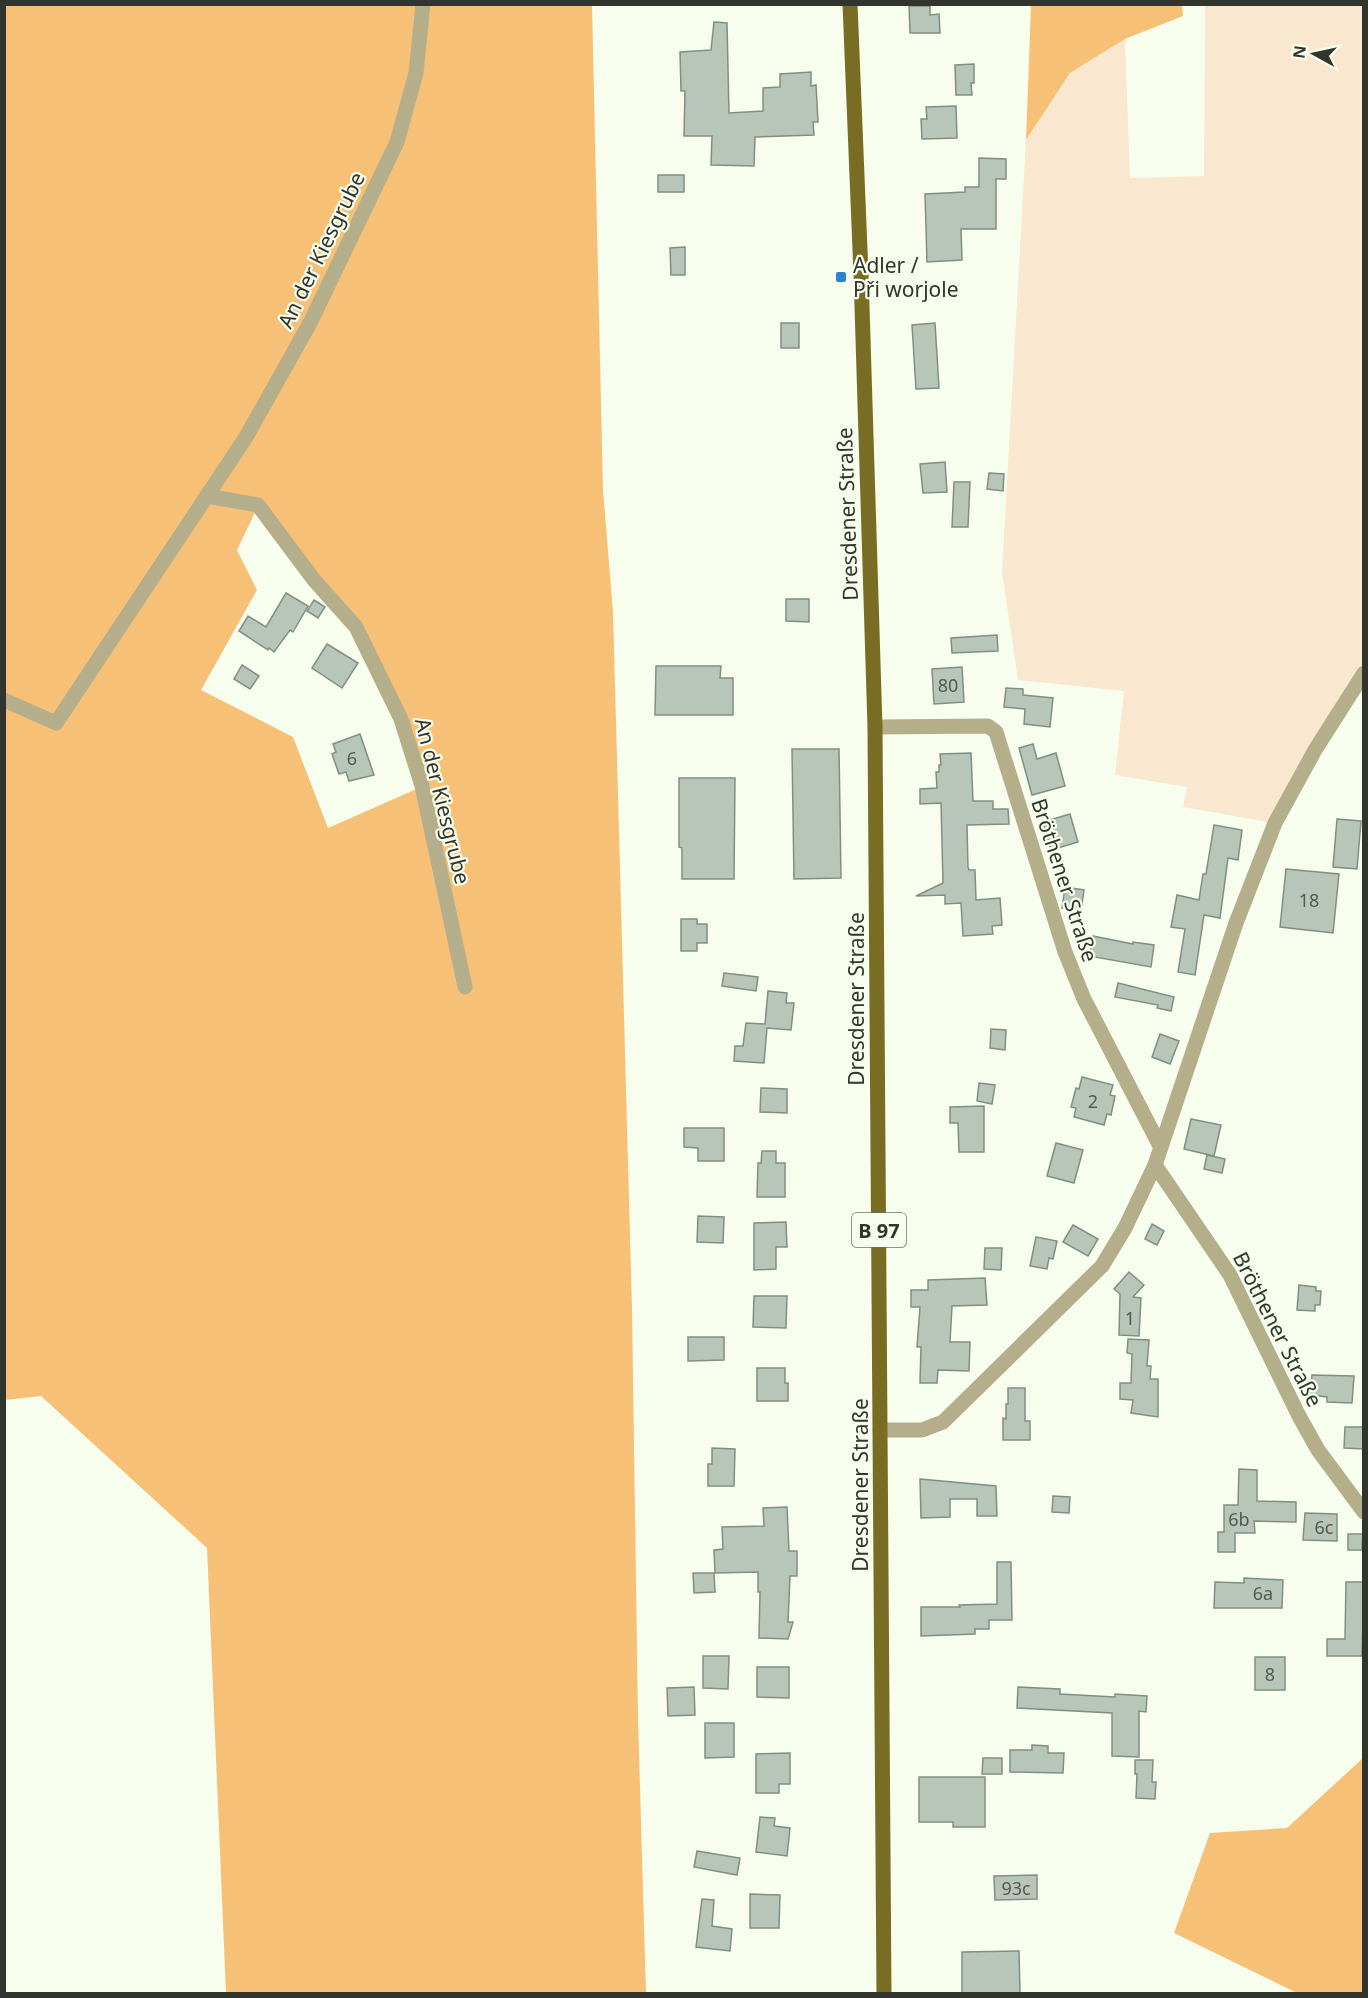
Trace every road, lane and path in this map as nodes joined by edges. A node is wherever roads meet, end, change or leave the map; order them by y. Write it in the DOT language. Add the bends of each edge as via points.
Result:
graph roads {
  1 [pos="423,4"];
  2 [pos="850,4"];
  3 [pos="207,496"];
  4 [pos="1364,673"];
  5 [pos="4,700"];
  6 [pos="875,727"];
  7 [pos="465,987"];
  8 [pos="1160,1146"];
  9 [pos="1155,1165"];
  10 [pos="880,1430"];
  11 [pos="1364,1512"];
  12 [pos="884,1994"];
  1 -- 3 [label="street, An der Kiesgrube" via="416,73 397,142 310,323 246,437"];
  2 -- 6 [label="main road, Dresdener Straße / B 97"];
  3 -- 5 [label="street, An der Kiesgrube" via="56,723"];
  3 -- 7 [label="street, An der Kiesgrube" via="258,505 314,580 356,627 401,719 422,786"];
  4 -- 8 [label="street" via="1275,823 1229,943"];
  6 -- 8 [label="street, Bröthener Straße" via="988,726 996,732 1080,990"];
  6 -- 10 [label="main road, Dresdener Straße / B 97"];
  8 -- 9 [label="street"];
  9 -- 10 [label="street" via="1102,1266 943,1422 922,1430"];
  9 -- 11 [label="street, Bröthener Straße" via="1230,1275 1318,1450"];
  10 -- 12 [label="main road, Dresdener Straße / B 97"];
}
